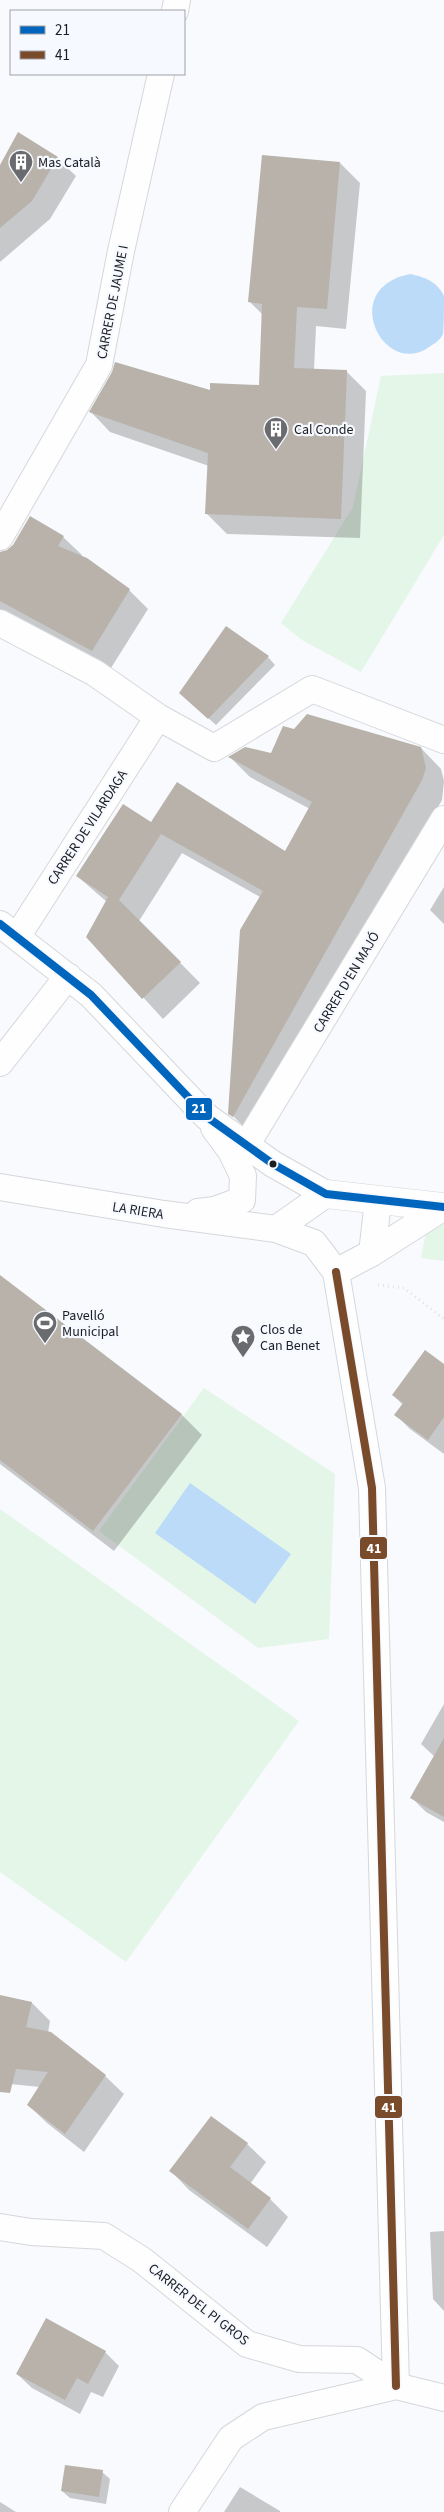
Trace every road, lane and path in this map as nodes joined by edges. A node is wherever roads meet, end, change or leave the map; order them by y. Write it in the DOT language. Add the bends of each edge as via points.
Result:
graph roads {
  1 [pos="161,75"];
  2 [pos="0,537"];
  3 [pos="0,623"];
  4 [pos="158,717"];
  5 [pos="444,740"];
  6 [pos="444,820"];
  7 [pos="9,930"];
  8 [pos="68,976"];
  9 [pos="0,1063"];
  10 [pos="207,1117"];
  11 [pos="247,1144"];
  12 [pos="0,1188"];
  13 [pos="326,1194"];
  14 [pos="378,1201"];
  15 [pos="444,1207"];
  16 [pos="164,1214"];
  17 [pos="276,1229"];
  18 [pos="372,1253"];
  19 [pos="337,1279"];
  20 [pos="444,1319"];
  21 [pos="0,2227"];
  22 [pos="396,2386"];
  23 [pos="444,2398"];
  24 [pos="182,2512"];
  1 -- 2 [label="street, CARRER DE JAUME I" via="99,365"];
  3 -- 4 [label="street" via="95,673"];
  4 -- 5 [label="street" via="214,748 312,689"];
  4 -- 7 [label="street, CARRER DE VILARDAGA"];
  6 -- 11 [label="street, CARRER D'EN MAJÓ"];
  7 -- 8 [label="street"];
  8 -- 9 [label="street"];
  8 -- 10 [label="street" via="91,995"];
  10 -- 11 [label="street"];
  10 -- 16 [label="street" via="231,1152 242,1176 242,1200 215,1210"];
  11 -- 13 [label="street" via="273,1164"];
  12 -- 16 [label="street, LA RIERA"];
  13 -- 14 [label="street"];
  13 -- 17 [label="street"];
  14 -- 15 [label="street"];
  14 -- 18 [label="street"];
  15 -- 18 [label="street"];
  16 -- 17 [label="street, LA RIERA"];
  17 -- 19 [label="street, LA RIERA" via="314,1243"];
  18 -- 19 [label="street"];
  19 -- 20 [label="path" via="404,1288"];
  19 -- 22 [label="street" via="372,1488"];
  21 -- 22 [label="street, CARRER DEL PI GROS" via="104,2236 142,2260 247,2344 299,2359 356,2360"];
  22 -- 23 [label="street"];
  22 -- 24 [label="street" via="264,2417 231,2438"];
}
